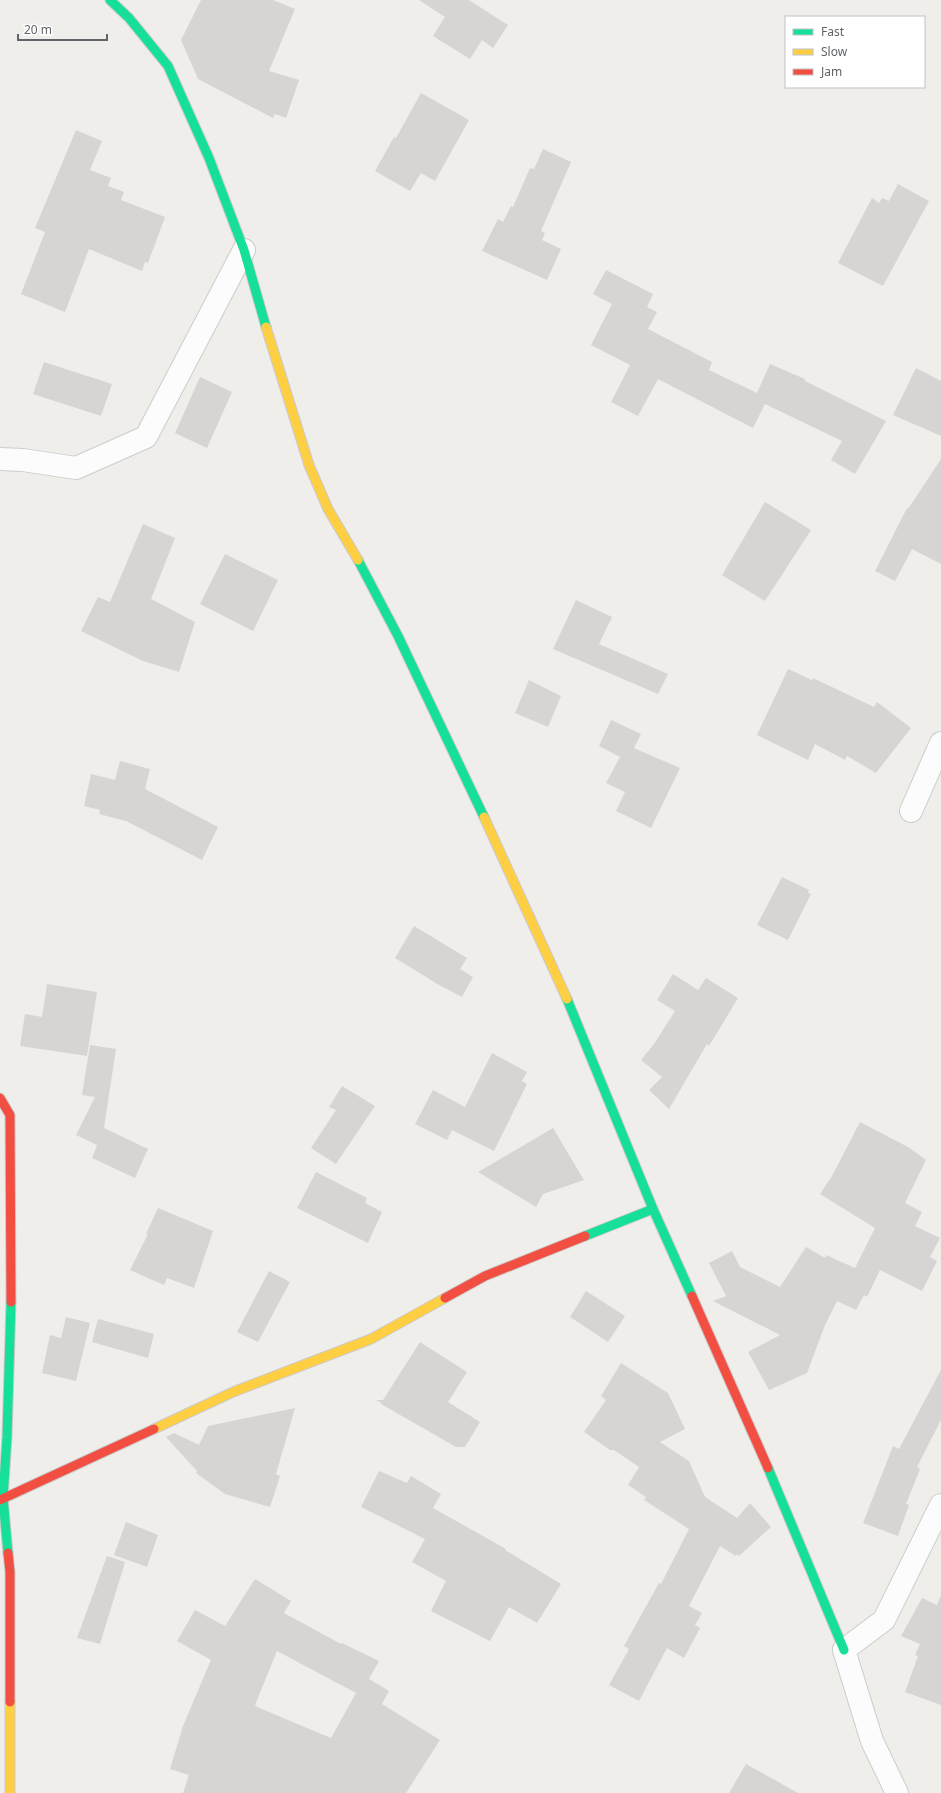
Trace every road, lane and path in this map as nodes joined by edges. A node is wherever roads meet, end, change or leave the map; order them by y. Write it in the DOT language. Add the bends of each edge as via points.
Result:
graph roads {
  1 [pos="110,0"];
  2 [pos="244,250"];
  3 [pos="0,459"];
  4 [pos="941,743"];
  5 [pos="911,811"];
  6 [pos="0,1098"];
  7 [pos="653,1209"];
  8 [pos="1,1499"];
  9 [pos="941,1505"];
  10 [pos="844,1650"];
  11 [pos="0,1789"];
  12 [pos="9,1793"];
  13 [pos="897,1793"];
  1 -- 2 [label="street" via="129,18 168,66 209,158"];
  2 -- 3 [label="street" via="146,437 76,468"];
  2 -- 7 [label="street" via="307,457 328,509 398,636 454,752 573,1011"];
  4 -- 5 [label="street"];
  6 -- 8 [label="street" via="10,1115 11,1294 7,1437"];
  7 -- 8 [label="street" via="485,1276 371,1339 233,1392"];
  7 -- 10 [label="street" via="757,1441"];
  8 -- 12 [label="street" via="10,1572"];
  9 -- 10 [label="street" via="884,1620"];
  10 -- 13 [label="street" via="872,1741"];
  11 -- 12 [label="street"];
}
